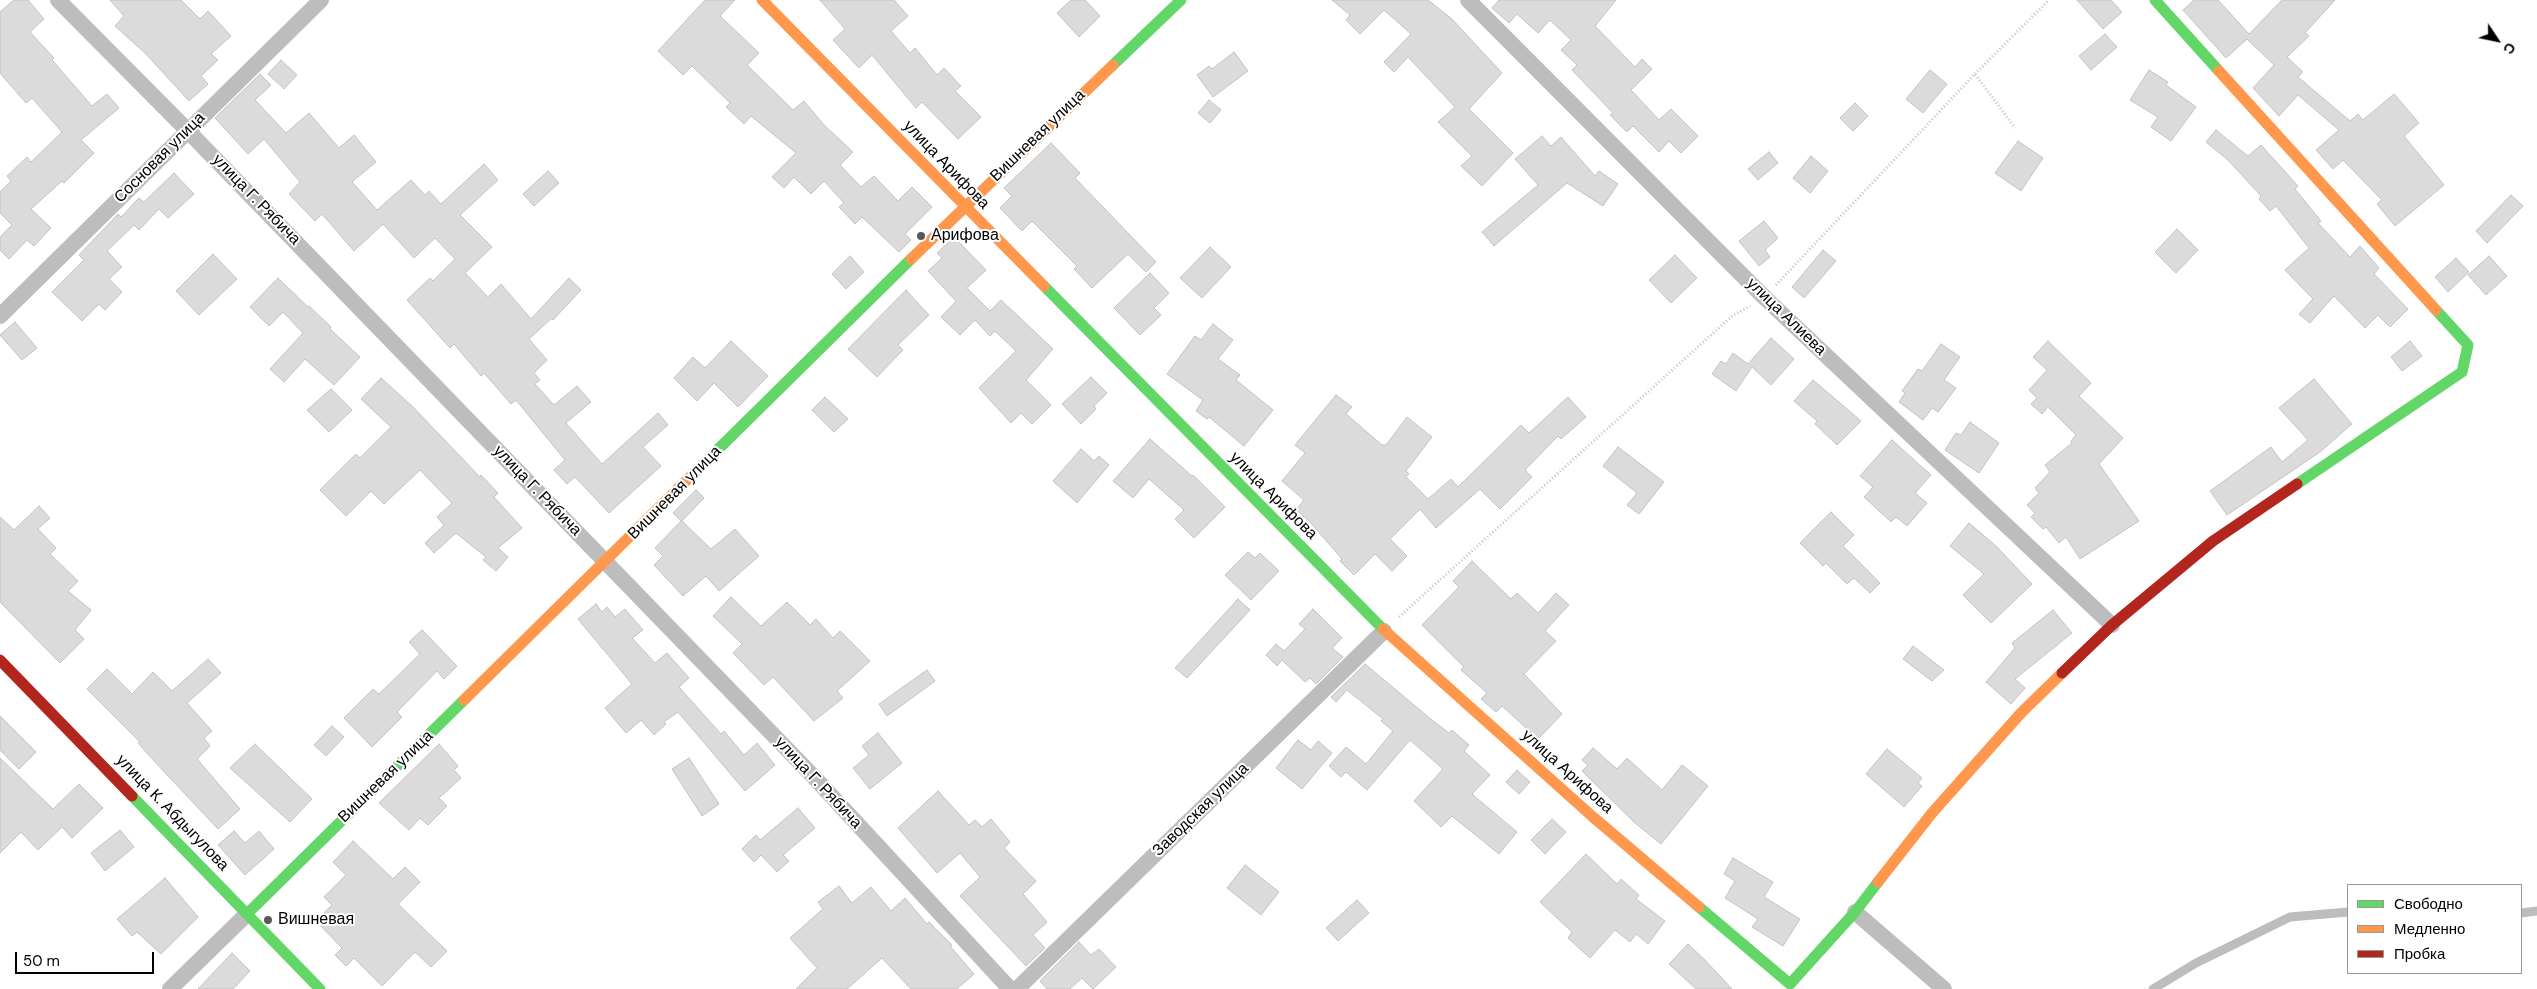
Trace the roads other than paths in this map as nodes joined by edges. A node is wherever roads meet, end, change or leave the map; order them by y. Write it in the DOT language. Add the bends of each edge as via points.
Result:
graph roads {
  1 [pos="58,0"];
  2 [pos="321,0"];
  3 [pos="762,0"];
  4 [pos="1181,0"];
  5 [pos="1468,0"];
  6 [pos="2155,0"];
  7 [pos="188,131"];
  8 [pos="964,207"];
  9 [pos="0,316"];
  10 [pos="605,562"];
  11 [pos="2112,625"];
  12 [pos="1384,630"];
  13 [pos="0,660"];
  14 [pos="2537,910"];
  15 [pos="1855,912"];
  16 [pos="2347,912"];
  17 [pos="2522,913"];
  18 [pos="247,914"];
  19 [pos="170,989"];
  20 [pos="320,989"];
  21 [pos="1010,989"];
  22 [pos="1017,989"];
  23 [pos="1944,989"];
  24 [pos="2153,989"];
  1 -- 7 [label="street, улица Г. Рябича"];
  2 -- 7 [label="street, Сосновая улица"];
  3 -- 8 [label="street, улица Арифова"];
  4 -- 8 [label="street, Вишневая улица"];
  5 -- 11 [label="street, улица Алиева" via="1764,297"];
  6 -- 11 [label="street" via="2468,345 2462,372 2213,541"];
  7 -- 9 [label="street, Сосновая улица"];
  7 -- 10 [label="street, улица Г. Рябича"];
  8 -- 10 [label="street, Вишневая улица"];
  8 -- 12 [label="street, улица Арифова"];
  10 -- 18 [label="street, Вишневая улица"];
  10 -- 21 [label="street, улица Г. Рябича" via="813,776"];
  11 -- 15 [label="street" via="2021,713 1932,813"];
  12 -- 15 [label="street, улица Арифова" via="1592,816 1790,984"];
  12 -- 22 [label="street, Заводская улица"];
  13 -- 18 [label="street, улица К. Абдыгулова"];
  14 -- 17 [label="lane"];
  15 -- 23 [label="street"];
  16 -- 24 [label="lane" via="2290,917 2196,963"];
  18 -- 19 [label="street, Вишневая улица"];
  18 -- 20 [label="street, улица К. Абдыгулова"];
}
